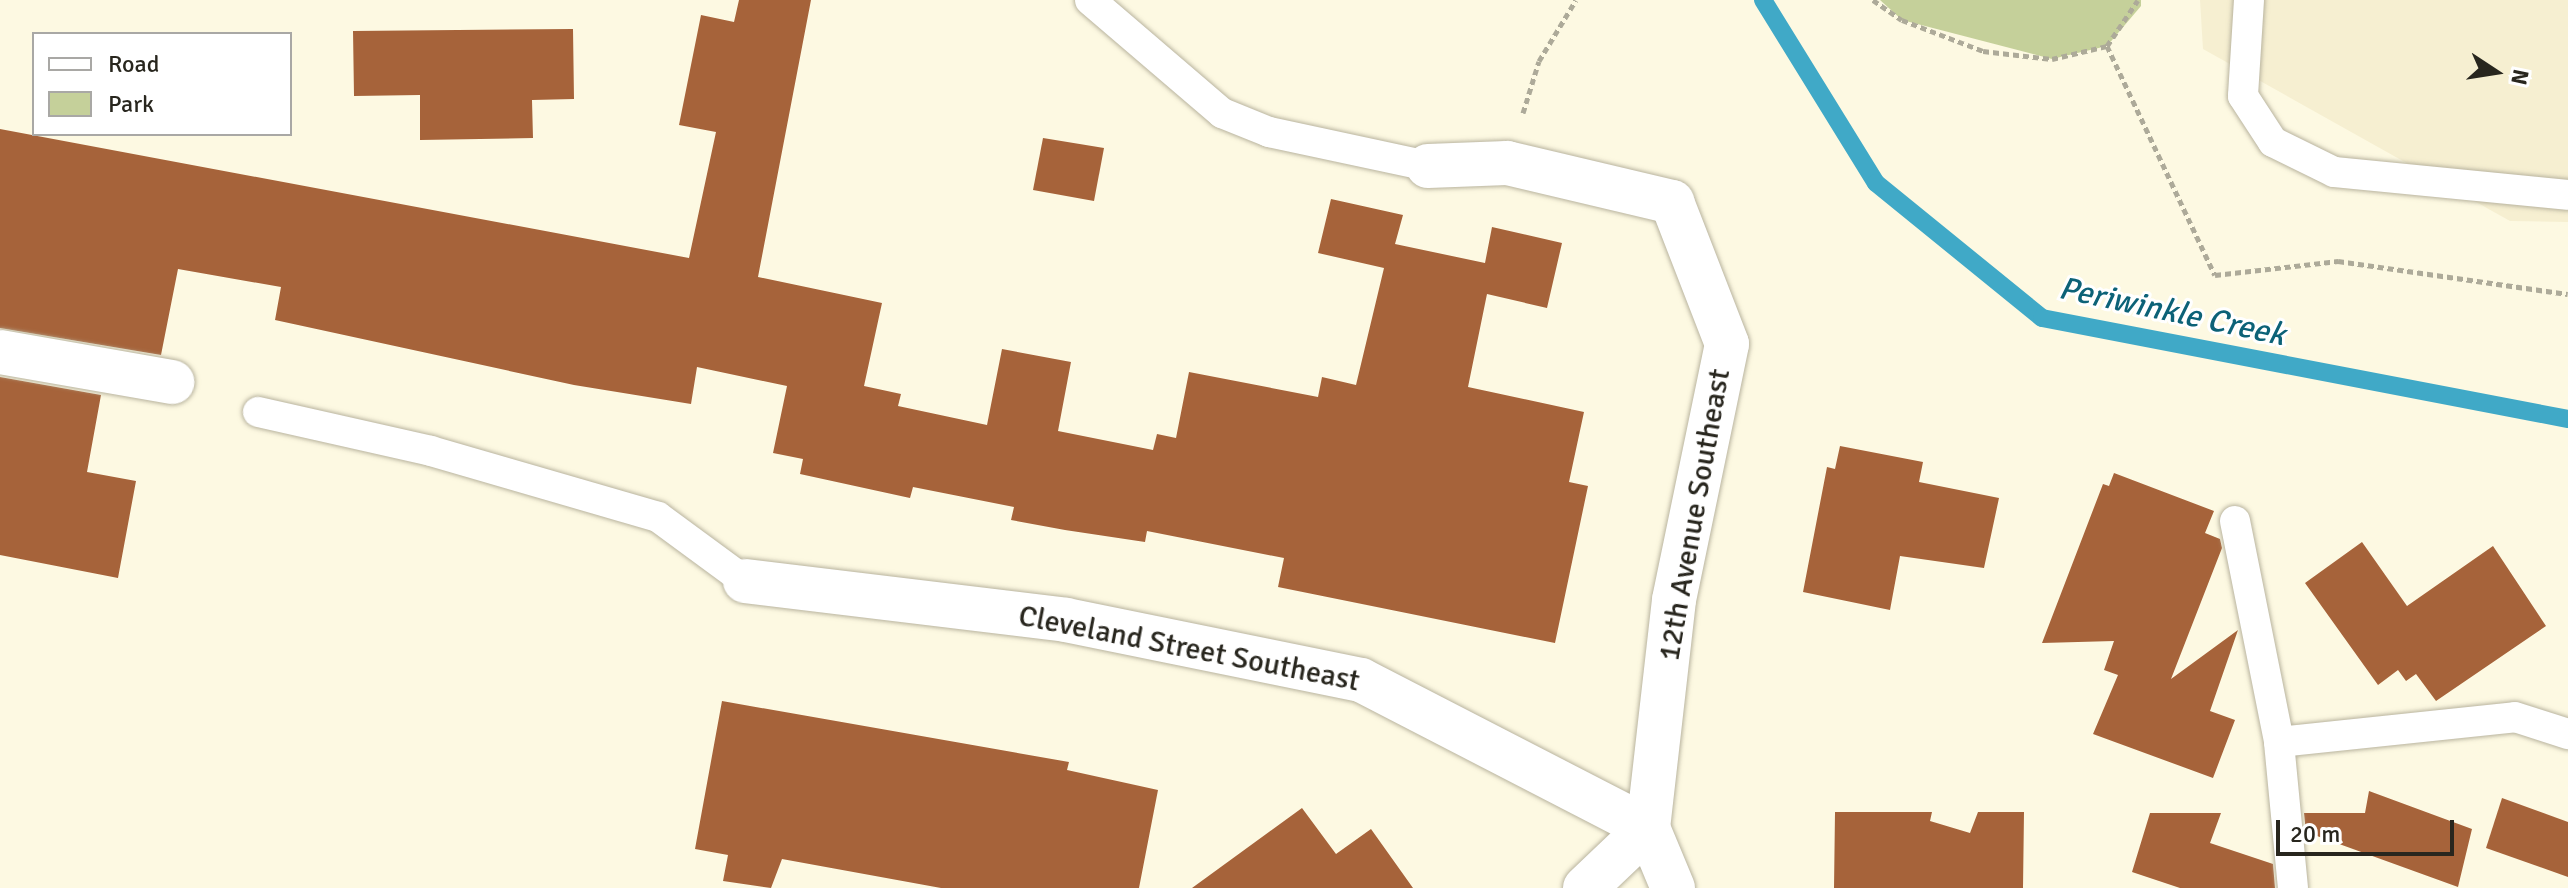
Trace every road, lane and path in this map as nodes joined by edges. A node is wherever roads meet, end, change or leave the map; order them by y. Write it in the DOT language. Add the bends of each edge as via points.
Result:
graph roads {
  1 [pos="1090,0"];
  2 [pos="1576,0"];
  3 [pos="1873,0"];
  4 [pos="2138,0"];
  5 [pos="2249,0"];
  6 [pos="2107,46"];
  7 [pos="1507,163"];
  8 [pos="1428,166"];
  9 [pos="2568,195"];
  10 [pos="2568,294"];
  11 [pos="0,352"];
  12 [pos="172,382"];
  13 [pos="258,412"];
  14 [pos="2235,521"];
  15 [pos="745,581"];
  16 [pos="2568,734"];
  17 [pos="2279,742"];
  18 [pos="1648,828"];
  19 [pos="1585,888"];
  20 [pos="1673,888"];
  21 [pos="2293,888"];
  1 -- 8 [label="lane" via="1222,113 1269,132"];
  2 -- 7 [label="path" via="1539,61"];
  3 -- 6 [label="path" via="1902,20 1983,51 2052,59"];
  4 -- 6 [label="path"];
  5 -- 9 [label="lane" via="2243,96 2273,142 2334,172"];
  6 -- 10 [label="path" via="2215,275 2338,261"];
  7 -- 8 [label="street, 12th Avenue Southeast"];
  7 -- 18 [label="street, 12th Avenue Southeast" via="1672,202 1727,344 1674,600"];
  11 -- 12 [label="street"];
  13 -- 15 [label="lane" via="431,451 658,517"];
  14 -- 17 [label="lane"];
  15 -- 18 [label="street, Cleveland Street Southeast" via="1066,620 1361,680"];
  16 -- 17 [label="lane" via="2515,717"];
  17 -- 21 [label="lane"];
  18 -- 19 [label="street"];
  18 -- 20 [label="street, 12th Avenue Southeast"];
}
